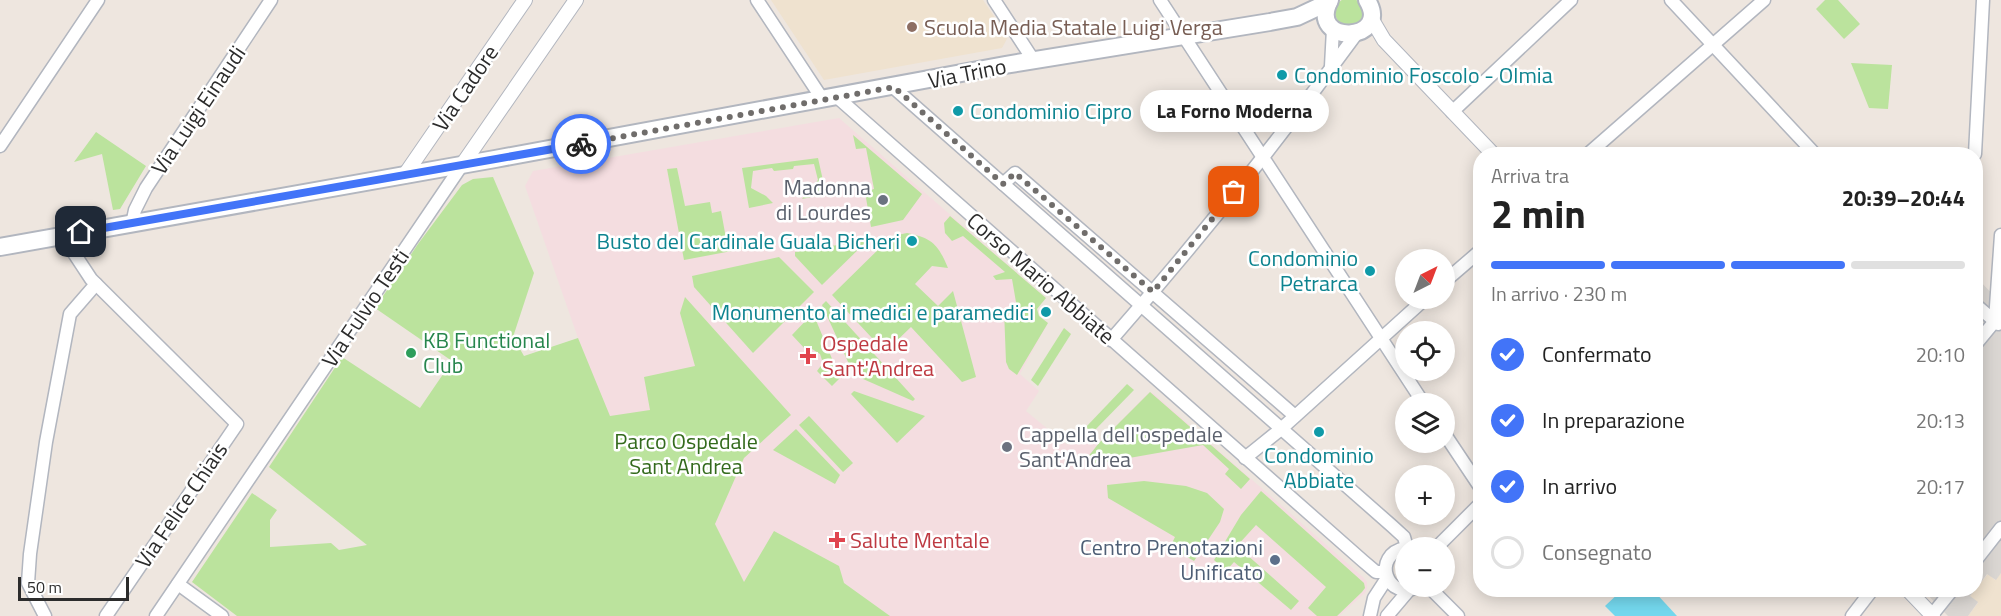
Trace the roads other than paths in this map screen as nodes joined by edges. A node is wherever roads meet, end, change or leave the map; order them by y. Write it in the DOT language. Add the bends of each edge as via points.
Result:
graph roads {
  1 [pos="99,0"];
  2 [pos="271,0"];
  3 [pos="525,0"];
  4 [pos="576,0"];
  5 [pos="757,0"];
  6 [pos="994,0"];
  7 [pos="1160,0"];
  8 [pos="1571,0"];
  9 [pos="1671,0"];
  10 [pos="1764,0"];
  11 [pos="1983,0"];
  12 [pos="1329,1"];
  13 [pos="1370,6"];
  14 [pos="1297,17"];
  15 [pos="1331,26"];
  16 [pos="1358,33"];
  17 [pos="1184,38"];
  18 [pos="1384,40"];
  19 [pos="1712,45"];
  20 [pos="1034,61"];
  21 [pos="1331,66"];
  22 [pos="894,87"];
  23 [pos="830,99"];
  24 [pos="1452,112"];
  25 [pos="0,146"];
  26 [pos="1486,147"];
  27 [pos="1596,147"];
  28 [pos="1808,147"];
  29 [pos="1975,147"];
  30 [pos="1263,157"];
  31 [pos="462,165"];
  32 [pos="404,176"];
  33 [pos="1003,184"];
  34 [pos="132,224"];
  35 [pos="2001,235"];
  36 [pos="62,236"];
  37 [pos="0,247"];
  38 [pos="1473,257"];
  39 [pos="1455,273"];
  40 [pos="96,284"];
  41 [pos="1153,292"];
  42 [pos="1141,306"];
  43 [pos="1414,309"];
  44 [pos="1983,311"];
  45 [pos="1998,324"];
  46 [pos="1381,338"];
  47 [pos="1983,338"];
  48 [pos="1111,340"];
  49 [pos="1417,393"];
  50 [pos="1295,416"];
  51 [pos="1281,429"];
  52 [pos="1455,450"];
  53 [pos="1245,458"];
  54 [pos="1473,476"];
  55 [pos="1473,511"];
  56 [pos="2001,528"];
  57 [pos="1404,537"];
  58 [pos="1447,537"];
  59 [pos="1983,551"];
  60 [pos="1395,552"];
  61 [pos="1386,575"];
  62 [pos="178,584"];
  63 [pos="1395,587"];
  64 [pos="1405,597"];
  65 [pos="1439,597"];
  66 [pos="1867,597"];
  67 [pos="1915,597"];
  68 [pos="1947,597"];
  69 [pos="1933,615"];
  70 [pos="45,616"];
  71 [pos="106,616"];
  72 [pos="156,616"];
  73 [pos="222,616"];
  74 [pos="1370,616"];
  75 [pos="1387,616"];
  76 [pos="1458,616"];
  77 [pos="1852,616"];
  1 -- 25 [label="street"];
  2 -- 34 [label="street, Via Luigi Einaudi" via="146,188"];
  3 -- 32 [label="street, Via Cadore"];
  4 -- 31 [label="street, Via Fulvio Testi"];
  5 -- 23 [label="street, Corso Mario Abbiate"];
  6 -- 20 [label="street"];
  7 -- 17 [label="street"];
  8 -- 24 [label="street"];
  9 -- 19 [label="street"];
  10 -- 19 [label="street"];
  11 -- 29 [label="street"];
  12 -- 14 [label="main road, Via Trino"];
  12 -- 15 [label="main road" via="1326,9"];
  13 -- 16 [label="main road" via="1367,26"];
  13 -- 18 [label="street"];
  14 -- 15 [label="main road, Via Trino"];
  14 -- 17 [label="main road, Via Trino"];
  15 -- 16 [label="main road, Via Trino" via="1340,33"];
  15 -- 21 [label="street"];
  16 -- 18 [label="street"];
  16 -- 21 [label="street"];
  17 -- 20 [label="main road, Via Trino"];
  17 -- 30 [label="street"];
  18 -- 24 [label="street"];
  19 -- 27 [label="street"];
  19 -- 28 [label="street"];
  20 -- 22 [label="main road, Via Trino"];
  21 -- 30 [label="street"];
  22 -- 23 [label="main road, Via Trino"];
  22 -- 33 [label="street, Corso Mario Abbiate"];
  23 -- 31 [label="main road, Via Trino"];
  23 -- 48 [label="street, Corso Mario Abbiate"];
  24 -- 26 [label="street"];
  30 -- 41 [label="street"];
  30 -- 46 [label="street"];
  31 -- 32 [label="main road, Via Trino"];
  31 -- 62 [label="street, Via Fulvio Testi"];
  32 -- 34 [label="main road, Via Trino"];
  33 -- 41 [label="street, Corso Mario Abbiate" via="1015,173"];
  33 -- 42 [label="street, Corso Mario Abbiate"];
  34 -- 36 [label="main road, Via Trino"];
  35 -- 45 [label="street"];
  36 -- 37 [label="main road, Via Trino"];
  36 -- 40 [label="street"];
  38 -- 39 [label="street"];
  40 -- 70 [label="street" via="70,314 46,442 28,583"];
  40 -- 71 [label="street, Via Felice Chiais" via="237,424"];
  41 -- 42 [label="street"];
  41 -- 50 [label="street, Corso Mario Abbiate"];
  42 -- 48 [label="street"];
  42 -- 51 [label="street, Corso Mario Abbiate"];
  43 -- 46 [label="street"];
  44 -- 45 [label="street"];
  45 -- 47 [label="street"];
  46 -- 49 [label="street"];
  46 -- 50 [label="street"];
  48 -- 53 [label="street, Corso Mario Abbiate"];
  50 -- 51 [label="street"];
  51 -- 53 [label="street"];
  51 -- 57 [label="street, Corso Mario Abbiate"];
  52 -- 54 [label="street"];
  53 -- 61 [label="street, Corso Mario Abbiate" via="1376,572"];
  55 -- 58 [label="street"];
  56 -- 59 [label="street"];
  60 -- 61 [label="street" via="1386,564"];
  61 -- 63 [label="street, Corso Mario Abbiate"];
  61 -- 74 [label="street"];
  62 -- 72 [label="street, Via Fulvio Testi"];
  62 -- 73 [label="street"];
  64 -- 75 [label="street"];
  65 -- 76 [label="street"];
  66 -- 77 [label="street"];
  67 -- 69 [label="street"];
  68 -- 69 [label="street"];
}
